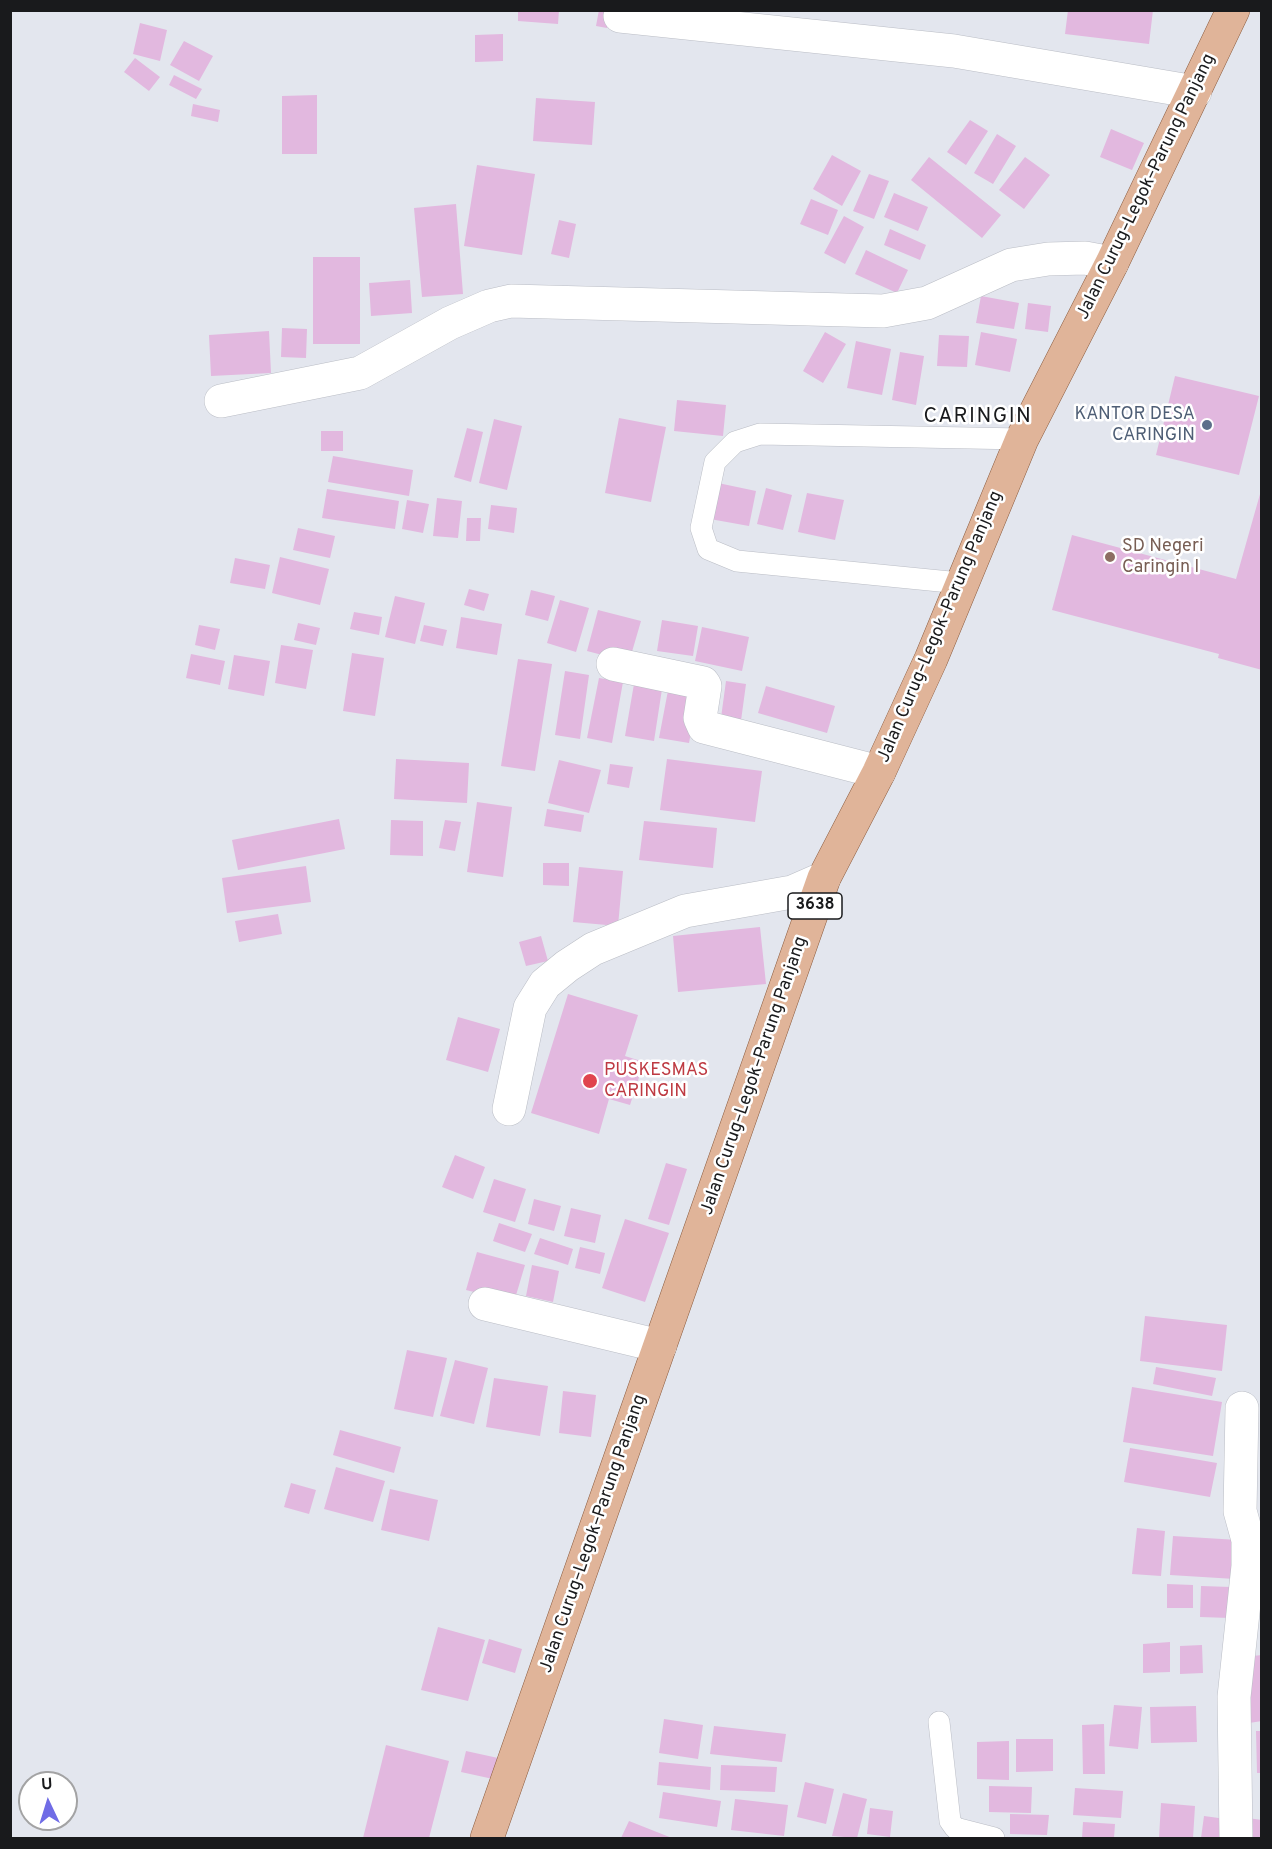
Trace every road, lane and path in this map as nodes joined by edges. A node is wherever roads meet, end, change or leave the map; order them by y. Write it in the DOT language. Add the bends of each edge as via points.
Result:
graph roads {
  1 [pos="1233,10"];
  2 [pos="620,16"];
  3 [pos="1195,92"];
  4 [pos="1112,263"];
  5 [pos="220,401"];
  6 [pos="1022,439"];
  7 [pos="960,584"];
  8 [pos="613,664"];
  9 [pos="879,772"];
  10 [pos="825,878"];
  11 [pos="508,1109"];
  12 [pos="485,1305"];
  13 [pos="660,1346"];
  14 [pos="1242,1408"];
  15 [pos="939,1722"];
  16 [pos="487,1839"];
  17 [pos="994,1839"];
  18 [pos="1236,1839"];
  1 -- 3 [label="main road, Jalan Curug–Legok–Parung Panjang / 3638"];
  2 -- 3 [label="street" via="954,51"];
  3 -- 4 [label="main road, Jalan Curug–Legok–Parung Panjang / 3638"];
  4 -- 5 [label="street" via="1085,258 1011,265 927,303 883,311 511,301 450,323 360,373"];
  4 -- 6 [label="main road, Jalan Curug–Legok–Parung Panjang / 3638"];
  6 -- 7 [label="main road, Jalan Curug–Legok–Parung Panjang / 3638"];
  6 -- 7 [label="lane" via="760,434 735,442 715,462 701,528 708,549 721,556 737,561"];
  7 -- 9 [label="main road, Jalan Curug–Legok–Parung Panjang / 3638" via="931,659"];
  8 -- 9 [label="street" via="703,683 700,718 704,727"];
  9 -- 10 [label="main road, Jalan Curug–Legok–Parung Panjang / 3638"];
  10 -- 11 [label="street" via="792,892 685,911 593,950 567,966 545,984 530,1008"];
  10 -- 13 [label="main road, Jalan Curug–Legok–Parung Panjang / 3638"];
  12 -- 13 [label="street"];
  13 -- 16 [label="main road, Jalan Curug–Legok–Parung Panjang / 3638"];
  14 -- 18 [label="street" via="1240,1511 1248,1540 1248,1566 1234,1697"];
  15 -- 17 [label="lane" via="950,1821 955,1828"];
}
